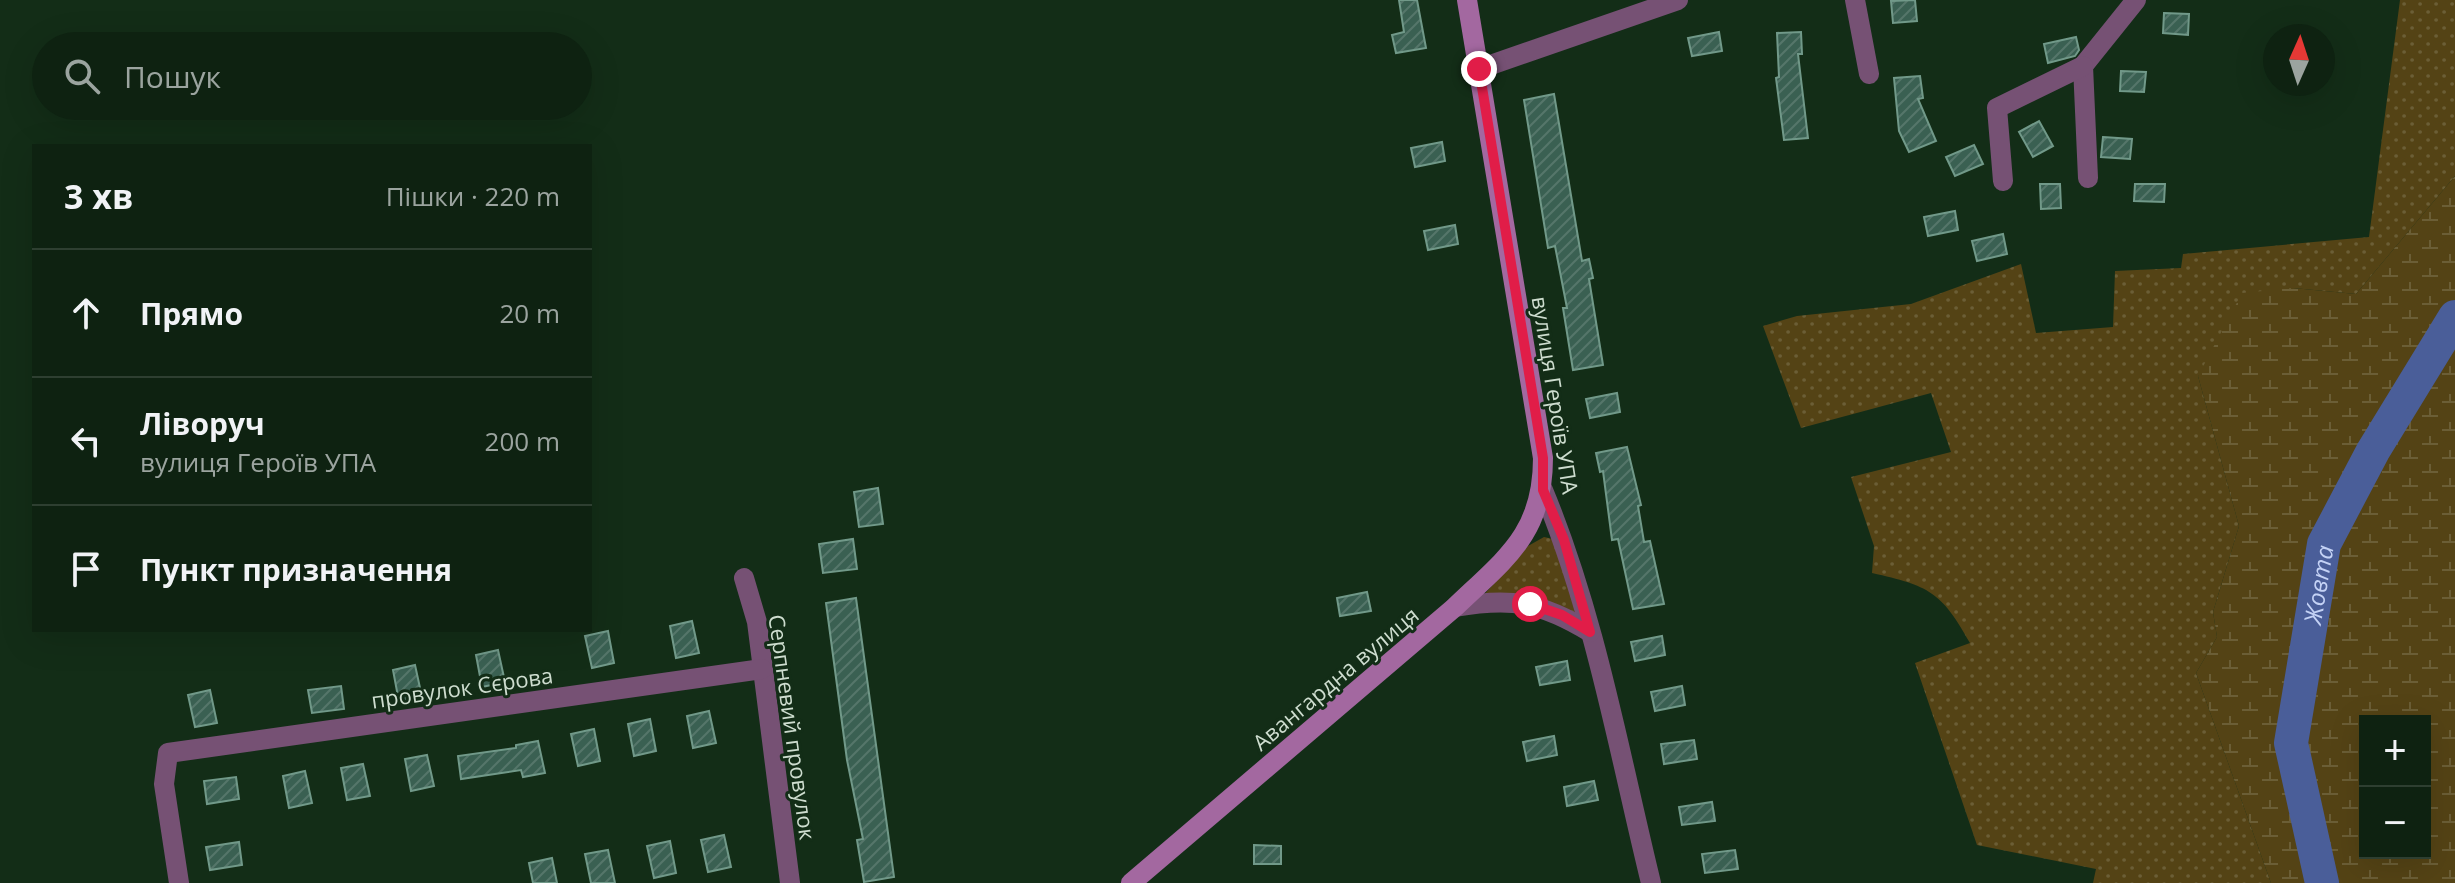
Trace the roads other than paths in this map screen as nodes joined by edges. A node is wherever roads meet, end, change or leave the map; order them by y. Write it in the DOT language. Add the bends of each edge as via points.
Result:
graph roads {
  1 [pos="1467,0"];
  2 [pos="1678,0"];
  3 [pos="1855,0"];
  4 [pos="2136,0"];
  5 [pos="2083,66"];
  6 [pos="1479,69"];
  7 [pos="1869,74"];
  8 [pos="2088,178"];
  9 [pos="2003,181"];
  10 [pos="1543,490"];
  11 [pos="744,578"];
  12 [pos="1455,607"];
  13 [pos="1590,632"];
  14 [pos="762,669"];
  15 [pos="179,883"];
  16 [pos="790,883"];
  17 [pos="1131,883"];
  18 [pos="1651,883"];
  1 -- 6 [label="street, вулиця Героїв УПА"];
  2 -- 6 [label="street"];
  3 -- 7 [label="street"];
  4 -- 5 [label="street"];
  5 -- 8 [label="street"];
  5 -- 9 [label="street" via="1997,108"];
  6 -- 10 [label="street, вулиця Героїв УПА" via="1543,458"];
  10 -- 12 [label="street, Авангардна вулиця" via="1533,523 1506,558"];
  10 -- 13 [label="street, вулиця Героїв УПА" via="1564,540"];
  11 -- 14 [label="street, Серпневий провулок" via="757,622"];
  12 -- 13 [label="street" via="1496,600 1530,604"];
  12 -- 17 [label="street, Авангардна вулиця"];
  13 -- 18 [label="street, вулиця Героїв УПА"];
  14 -- 15 [label="street, провулок Сєрова" via="168,753 164,784"];
  14 -- 16 [label="street, Серпневий провулок"];
}
